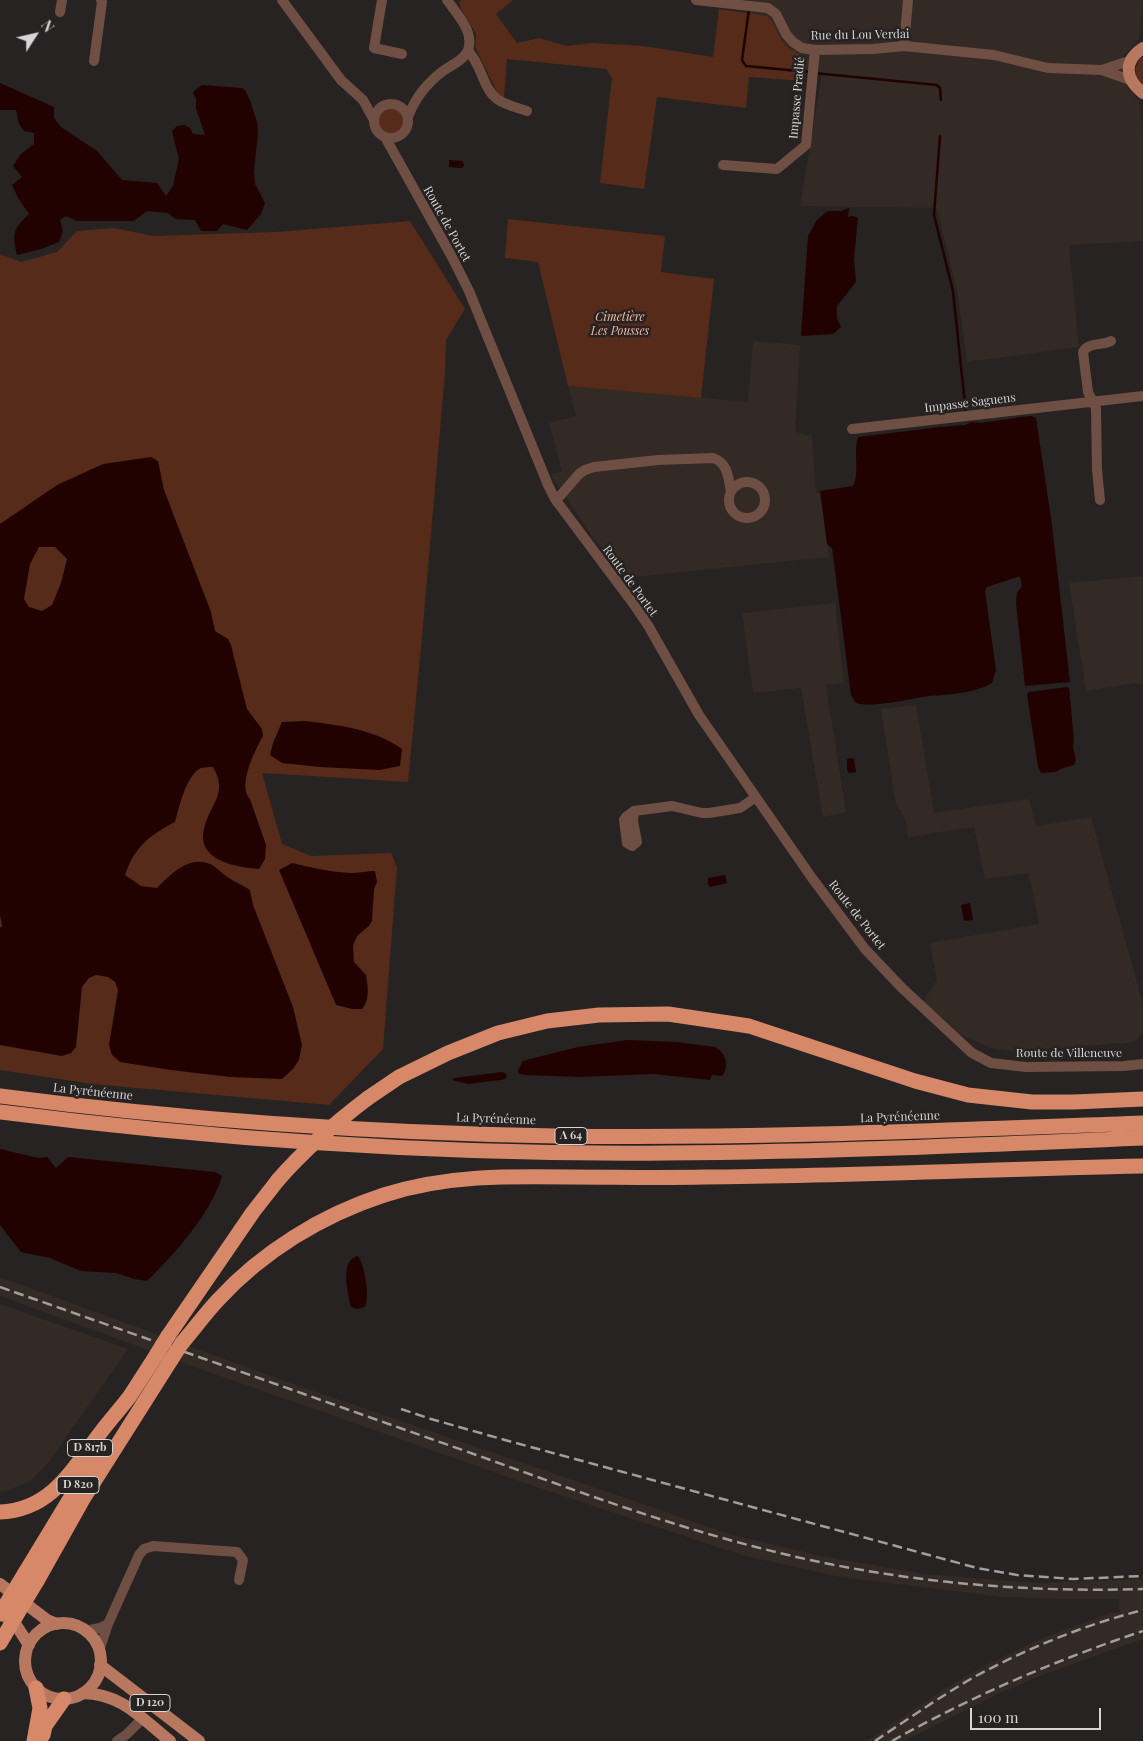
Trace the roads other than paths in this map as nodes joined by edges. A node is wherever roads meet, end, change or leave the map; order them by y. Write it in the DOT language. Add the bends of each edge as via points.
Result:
graph roads {
  1 [pos="62,0"];
  2 [pos="101,0"];
  3 [pos="282,0"];
  4 [pos="382,0"];
  5 [pos="448,0"];
  6 [pos="696,0"];
  7 [pos="908,0"];
  8 [pos="60,12"];
  9 [pos="904,46"];
  10 [pos="1143,48"];
  11 [pos="814,50"];
  12 [pos="468,51"];
  13 [pos="402,54"];
  14 [pos="1132,60"];
  15 [pos="94,61"];
  16 [pos="1102,70"];
  17 [pos="1130,80"];
  18 [pos="1142,94"];
  19 [pos="418,95"];
  20 [pos="363,100"];
  21 [pos="384,105"];
  22 [pos="397,105"];
  23 [pos="527,111"];
  24 [pos="408,117"];
  25 [pos="374,120"];
  26 [pos="403,134"];
  27 [pos="384,136"];
  28 [pos="396,154"];
  29 [pos="722,165"];
  30 [pos="1111,341"];
  31 [pos="1143,396"];
  32 [pos="1092,401"];
  33 [pos="852,430"];
  34 [pos="731,491"];
  35 [pos="556,499"];
  36 [pos="1100,500"];
  37 [pos="756,797"];
  38 [pos="634,811"];
  39 [pos="902,988"];
  40 [pos="1143,1064"];
  41 [pos="0,1096"];
  42 [pos="1143,1099"];
  43 [pos="0,1112"];
  44 [pos="1143,1122"];
  45 [pos="1143,1138"];
  46 [pos="1143,1166"];
  47 [pos="175,1340"];
  48 [pos="164,1357"];
  49 [pos="130,1396"];
  50 [pos="0,1512"];
  51 [pos="31,1577"];
  52 [pos="239,1580"];
  53 [pos="0,1584"];
  54 [pos="0,1613"];
  55 [pos="57,1624"];
  56 [pos="108,1624"];
  57 [pos="85,1631"];
  58 [pos="0,1643"];
  59 [pos="29,1645"];
  60 [pos="99,1651"];
  61 [pos="100,1664"];
  62 [pos="36,1688"];
  63 [pos="83,1694"];
  64 [pos="64,1699"];
  65 [pos="142,1719"];
  66 [pos="34,1741"];
  67 [pos="42,1741"];
  68 [pos="117,1741"];
  69 [pos="170,1741"];
  70 [pos="199,1741"];
  1 -- 8 [label="street"];
  2 -- 15 [label="street"];
  3 -- 20 [label="street" via="341,80"];
  4 -- 13 [label="street" via="374,48"];
  5 -- 12 [label="street" via="468,31"];
  6 -- 11 [label="street, Rue du Lou Verdai" via="768,8 776,14 793,42"];
  7 -- 9 [label="street"];
  9 -- 11 [label="street, Rue du Lou Verdai"];
  9 -- 16 [label="street, Rue du Lou Verdai" via="994,55 1048,68"];
  10 -- 14 [label="main road"];
  11 -- 29 [label="street, Impasse Pradié" via="806,145 777,169"];
  12 -- 19 [label="street"];
  12 -- 23 [label="street" via="492,95"];
  14 -- 16 [label="street"];
  14 -- 17 [label="main road" via="1128,70"];
  16 -- 17 [label="street, Rue du Lou Verdai"];
  17 -- 18 [label="main road"];
  19 -- 22 [label="street"];
  19 -- 24 [label="street"];
  20 -- 21 [label="street"];
  20 -- 25 [label="street"];
  21 -- 22 [label="street"];
  21 -- 25 [label="street"];
  22 -- 24 [label="street"];
  24 -- 26 [label="street" via="408,126"];
  25 -- 27 [label="street" via="377,130"];
  26 -- 27 [label="street" via="394,138"];
  26 -- 28 [label="street"];
  27 -- 28 [label="street, Route de Portet"];
  28 -- 35 [label="street, Route de Portet" via="399,165 469,291"];
  30 -- 32 [label="street" via="1084,348 1088,392"];
  31 -- 32 [label="street, Impasse Saguens"];
  32 -- 33 [label="street, Impasse Saguens"];
  32 -- 36 [label="street" via="1096,408"];
  34 -- 35 [label="street" via="725,466 720,460 658,460 585,470"];
  35 -- 37 [label="street, Route de Portet" via="635,606 699,715"];
  37 -- 38 [label="street" via="740,808 702,813 672,806"];
  37 -- 39 [label="street, Route de Portet" via="864,949"];
  39 -- 40 [label="street, Route de Villeneuve" via="972,1053 991,1063 1026,1067"];
  41 -- 44 [label="highway, La Pyrénéenne / A 64" via="189,1117 345,1128 554,1136 836,1134"];
  42 -- 47 [label="highway, bridge" via="1032,1102 968,1095 915,1081 749,1026 668,1014 599,1015 547,1021 498,1033 399,1077 340,1119 315,1142 278,1180 253,1212"];
  43 -- 45 [label="highway, A 64" via="178,1132 342,1144 552,1152 836,1150"];
  46 -- 47 [label="highway" via="841,1176 499,1176 434,1183 360,1204 289,1240 238,1280"];
  47 -- 48 [label="highway, bridge"];
  48 -- 49 [label="highway"];
  48 -- 51 [label="highway, D 820" via="83,1498"];
  49 -- 50 [label="highway, D 817b" via="74,1470 47,1496 23,1508"];
  49 -- 51 [label="highway, D 820"];
  51 -- 54 [label="highway, D 820, bridge"];
  51 -- 58 [label="highway, D 820, bridge"];
  52 -- 56 [label="street" via="243,1560 237,1552 153,1546 144,1549"];
  53 -- 55 [label="main road"];
  54 -- 59 [label="main road" via="16,1625"];
  55 -- 57 [label="main road" via="73,1625"];
  55 -- 59 [label="main road" via="40,1631"];
  56 -- 57 [label="street"];
  56 -- 60 [label="street"];
  57 -- 60 [label="main road"];
  59 -- 62 [label="main road" via="25,1656 26,1668"];
  60 -- 61 [label="main road"];
  61 -- 63 [label="main road" via="98,1676"];
  61 -- 70 [label="main road, D 120"];
  62 -- 64 [label="main road" via="49,1696"];
  62 -- 66 [label="highway" via="40,1708"];
  63 -- 64 [label="main road"];
  63 -- 65 [label="main road, D 120" via="120,1701"];
  64 -- 67 [label="highway" via="45,1726"];
  65 -- 68 [label="street"];
  65 -- 69 [label="main road, D 120"];
}
